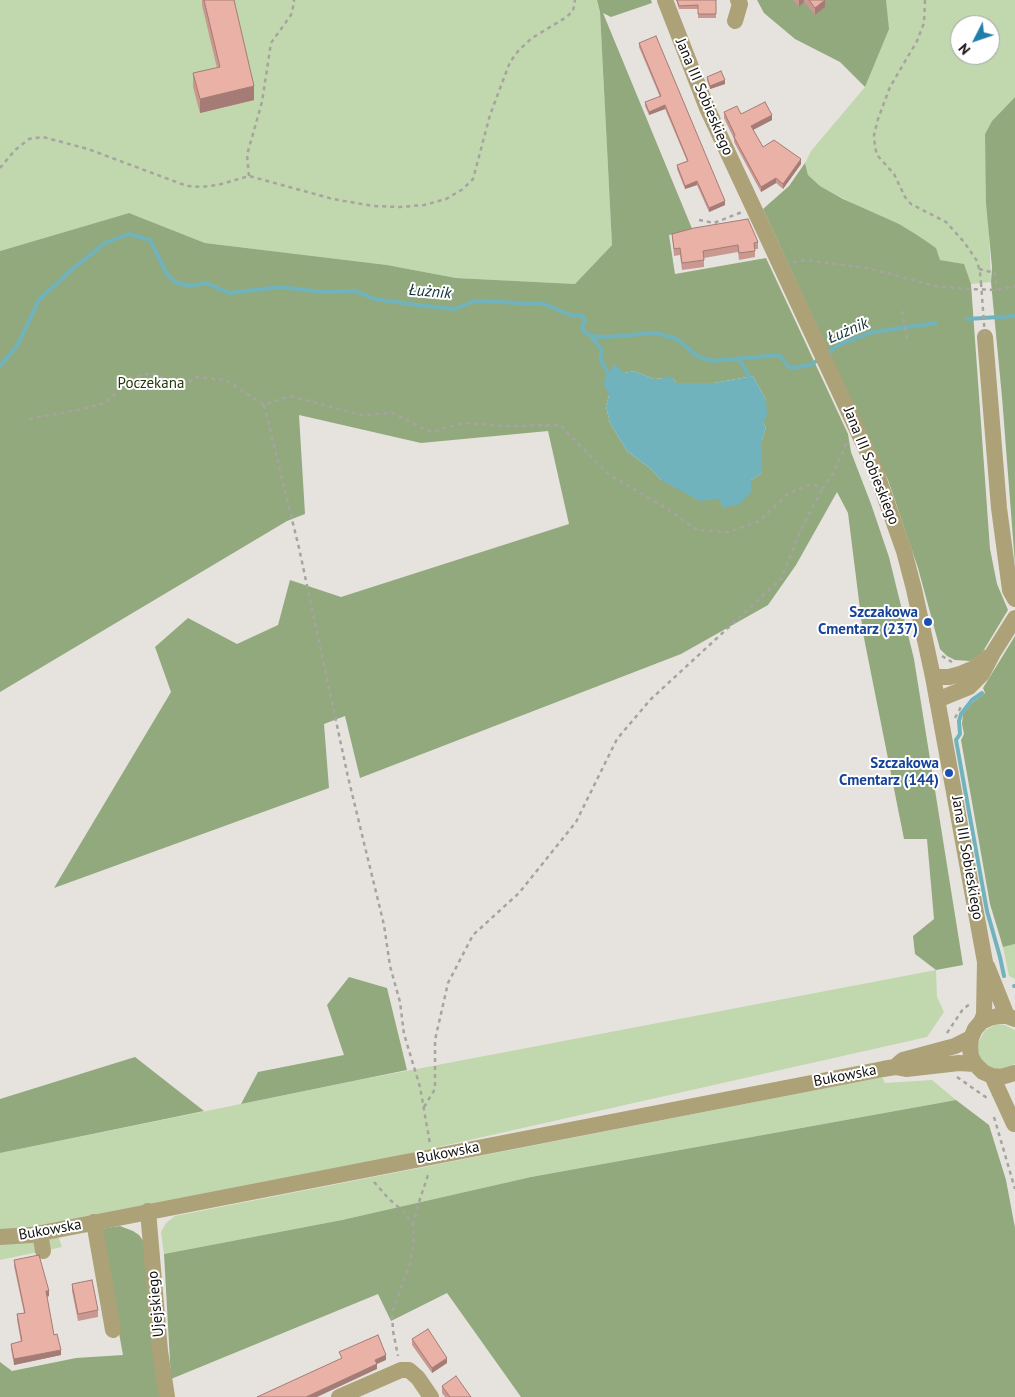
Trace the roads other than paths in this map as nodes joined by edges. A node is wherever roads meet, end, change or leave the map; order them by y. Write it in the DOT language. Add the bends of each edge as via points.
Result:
graph roads {
  1 [pos="665,0"];
  2 [pos="738,0"];
  3 [pos="736,21"];
  4 [pos="985,337"];
  5 [pos="1015,599"];
  6 [pos="1015,618"];
  7 [pos="993,653"];
  8 [pos="933,677"];
  9 [pos="938,700"];
  10 [pos="985,962"];
  11 [pos="1011,1018"];
  12 [pos="982,1022"];
  13 [pos="971,1038"];
  14 [pos="976,1064"];
  15 [pos="895,1067"];
  16 [pos="1015,1073"];
  17 [pos="992,1076"];
  18 [pos="1015,1122"];
  19 [pos="148,1211"];
  20 [pos="94,1222"];
  21 [pos="40,1233"];
  22 [pos="0,1237"];
  23 [pos="44,1251"];
  24 [pos="113,1330"];
  25 [pos="167,1397"];
  26 [pos="339,1397"];
  27 [pos="431,1397"];
  1 -- 8 [label="street, Jana III Sobieskiego" via="706,108 874,466 904,551"];
  2 -- 3 [label="street"];
  4 -- 5 [label="street" via="999,508 1010,590"];
  6 -- 7 [label="street"];
  7 -- 8 [label="street" via="960,674"];
  7 -- 9 [label="street" via="982,674 970,687"];
  8 -- 9 [label="street, Jana III Sobieskiego"];
  9 -- 10 [label="street, Jana III Sobieskiego"];
  10 -- 11 [label="street"];
  10 -- 12 [label="street"];
  11 -- 12 [label="street" via="990,1018"];
  12 -- 13 [label="street"];
  13 -- 14 [label="street" via="971,1056"];
  13 -- 15 [label="street" via="955,1046 903,1060"];
  14 -- 15 [label="street"];
  14 -- 17 [label="street"];
  15 -- 19 [label="street, Bukowska"];
  16 -- 17 [label="street"];
  17 -- 18 [label="street"];
  19 -- 20 [label="street, Bukowska"];
  19 -- 25 [label="street, Ujejskiego"];
  20 -- 21 [label="street, Bukowska"];
  20 -- 24 [label="street"];
  21 -- 22 [label="street, Bukowska"];
  21 -- 23 [label="street"];
  26 -- 27 [label="street" via="401,1370 408,1370 418,1378"];
}
